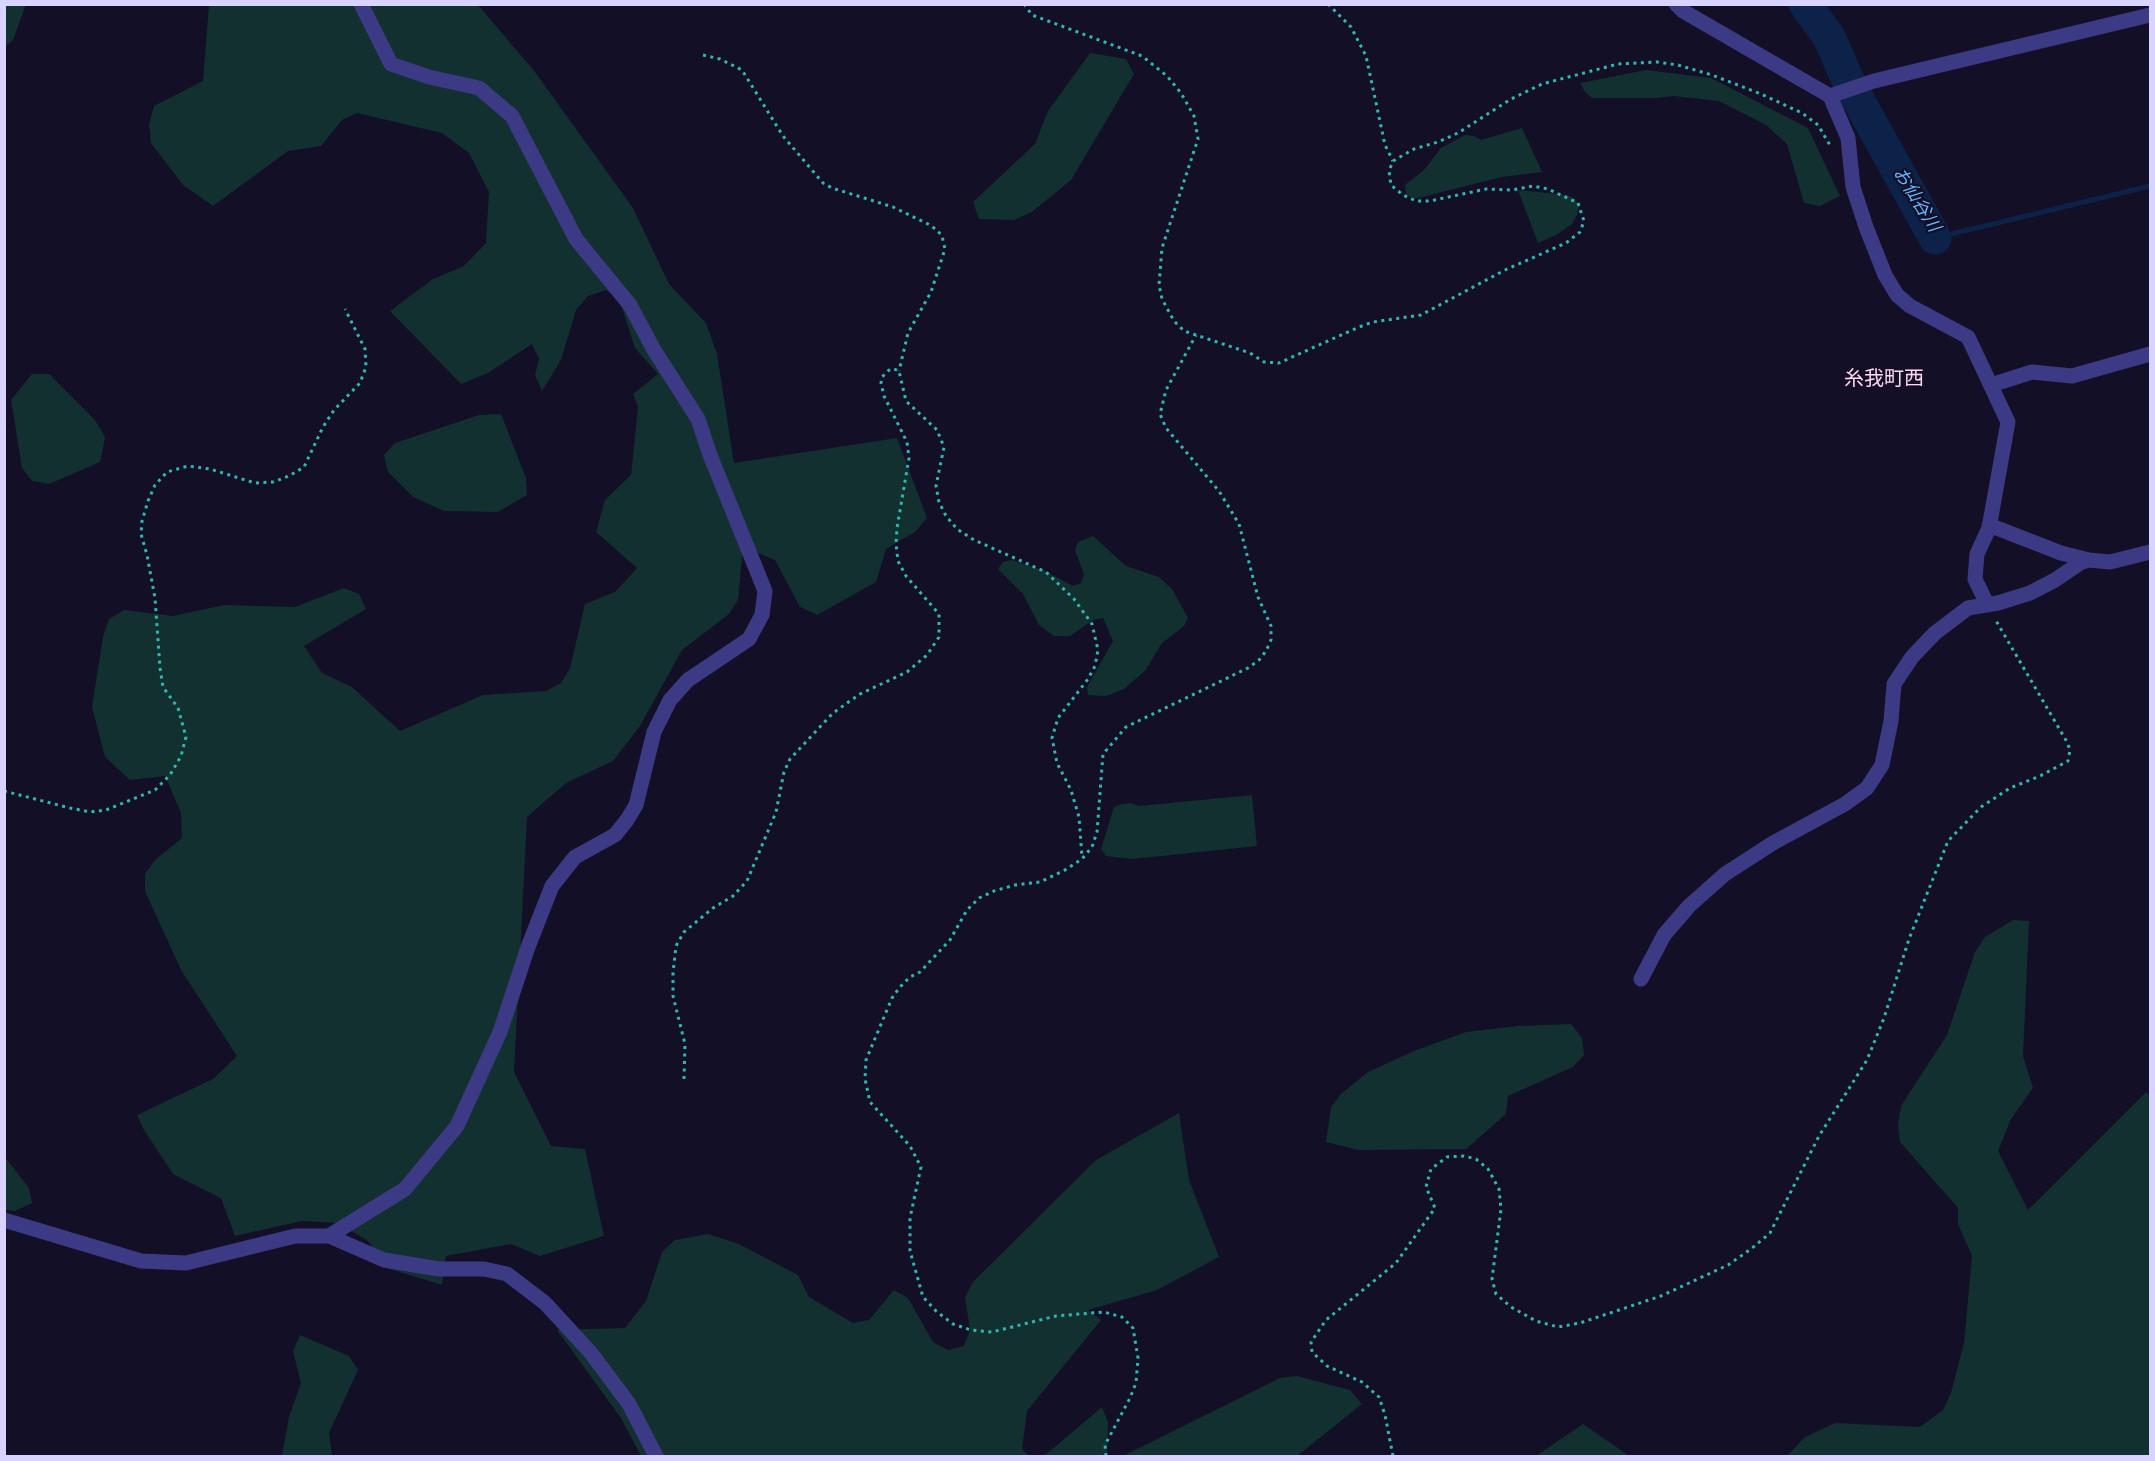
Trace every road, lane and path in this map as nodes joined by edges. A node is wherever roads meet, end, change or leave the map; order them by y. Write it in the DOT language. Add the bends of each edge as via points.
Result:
graph roads {
  1 [pos="361,4"];
  2 [pos="1024,4"];
  3 [pos="1328,4"];
  4 [pos="1676,4"];
  5 [pos="2151,15"];
  6 [pos="703,55"];
  7 [pos="1830,96"];
  8 [pos="1832,151"];
  9 [pos="1393,161"];
  10 [pos="345,309"];
  11 [pos="1196,335"];
  12 [pos="2151,354"];
  13 [pos="899,371"];
  14 [pos="1990,385"];
  15 [pos="1989,525"];
  16 [pos="2151,552"];
  17 [pos="2089,560"];
  18 [pos="1987,604"];
  19 [pos="4,791"];
  20 [pos="1082,859"];
  21 [pos="1641,979"];
  22 [pos="684,1079"];
  23 [pos="4,1220"];
  24 [pos="329,1236"];
  25 [pos="656,1456"];
  26 [pos="1106,1456"];
  27 [pos="1393,1456"];
  1 -- 24 [label="street" via="391,64 479,88 512,116 576,239 630,305 698,419 765,591 762,615 749,639 688,680 670,700 654,732 636,805 627,820 615,835 576,857 552,886 500,1032 457,1126 405,1189"];
  2 -- 11 [label="path" via="1032,15 1142,56 1167,76 1194,116 1198,139 1162,248 1159,285 1174,321 1184,331"];
  3 -- 9 [label="path" via="1351,27 1366,56 1384,145"];
  4 -- 7 [label="street"];
  5 -- 7 [label="street" via="1874,81"];
  6 -- 13 [label="path" via="742,70 783,136 823,183 893,207 928,224 942,236 945,249 931,292 908,333"];
  7 -- 14 [label="street" via="1848,138 1853,187 1885,275 1897,295 1910,306 1968,337"];
  8 -- 9 [label="path" via="1818,124 1782,103 1712,75 1657,62 1618,64 1542,84 1458,133 1414,148"];
  9 -- 11 [label="path" via="1389,171 1391,184 1416,201 1486,189 1533,186 1578,203 1584,221 1580,232 1566,243 1497,274 1434,309 1359,327 1279,363 1264,362 1250,352"];
  10 -- 19 [label="path" via="365,350 366,367 360,382 323,427 304,467 273,482 255,483 188,466 167,472 148,501 141,534 155,598 163,687 178,708 186,736 170,775 155,790 106,810 90,812"];
  11 -- 20 [label="path" via="1166,390 1160,414 1171,435 1219,491 1239,524 1258,597 1271,626 1271,640 1259,660 1248,668 1126,727 1114,739 1103,754 1097,832"];
  12 -- 14 [label="street" via="2072,376 2032,372"];
  13 -- 20 [label="path" via="906,401 937,430 944,447 936,486 946,516 974,540 1046,572 1074,599 1092,624 1098,650 1095,666 1058,718 1052,738 1057,763 1079,817"];
  13 -- 22 [label="path" via="890,369 881,383 907,442 909,458 897,528 898,561 939,614 939,637 927,655 907,672 860,694 833,713 790,759 776,813 747,881 684,932 676,946 672,973 673,996 685,1044"];
  14 -- 15 [label="street" via="2008,422"];
  15 -- 17 [label="street"];
  15 -- 18 [label="street" via="1977,554 1975,579"];
  16 -- 17 [label="street" via="2110,562"];
  17 -- 18 [label="street" via="2030,593"];
  18 -- 21 [label="street" via="1968,608 1935,633 1894,684 1882,765 1867,788 1725,874 1664,934"];
  18 -- 27 [label="path" via="2067,742 2067,761 2000,794 1981,807 1948,841 1867,1060 1819,1136 1770,1233 1728,1264 1661,1296 1558,1327 1536,1321 1496,1294 1492,1279 1501,1209 1499,1189 1488,1169 1476,1159 1447,1157 1431,1169 1426,1187 1435,1208 1396,1263 1326,1320 1311,1342 1312,1352 1327,1366 1362,1382 1379,1397"];
  20 -- 26 [label="path" via="1040,882 1015,885 979,898 967,910 950,940 892,998 866,1060 865,1079 870,1102 910,1146 921,1167 910,1218 910,1251 923,1297 936,1311 954,1324 992,1332 1056,1316 1104,1312 1122,1317 1133,1328 1138,1358 1136,1383 1105,1445"];
  23 -- 24 [label="street" via="141,1262 186,1263 295,1236"];
  24 -- 25 [label="street" via="384,1260 507,1274 545,1303 591,1353 630,1404"];
}
